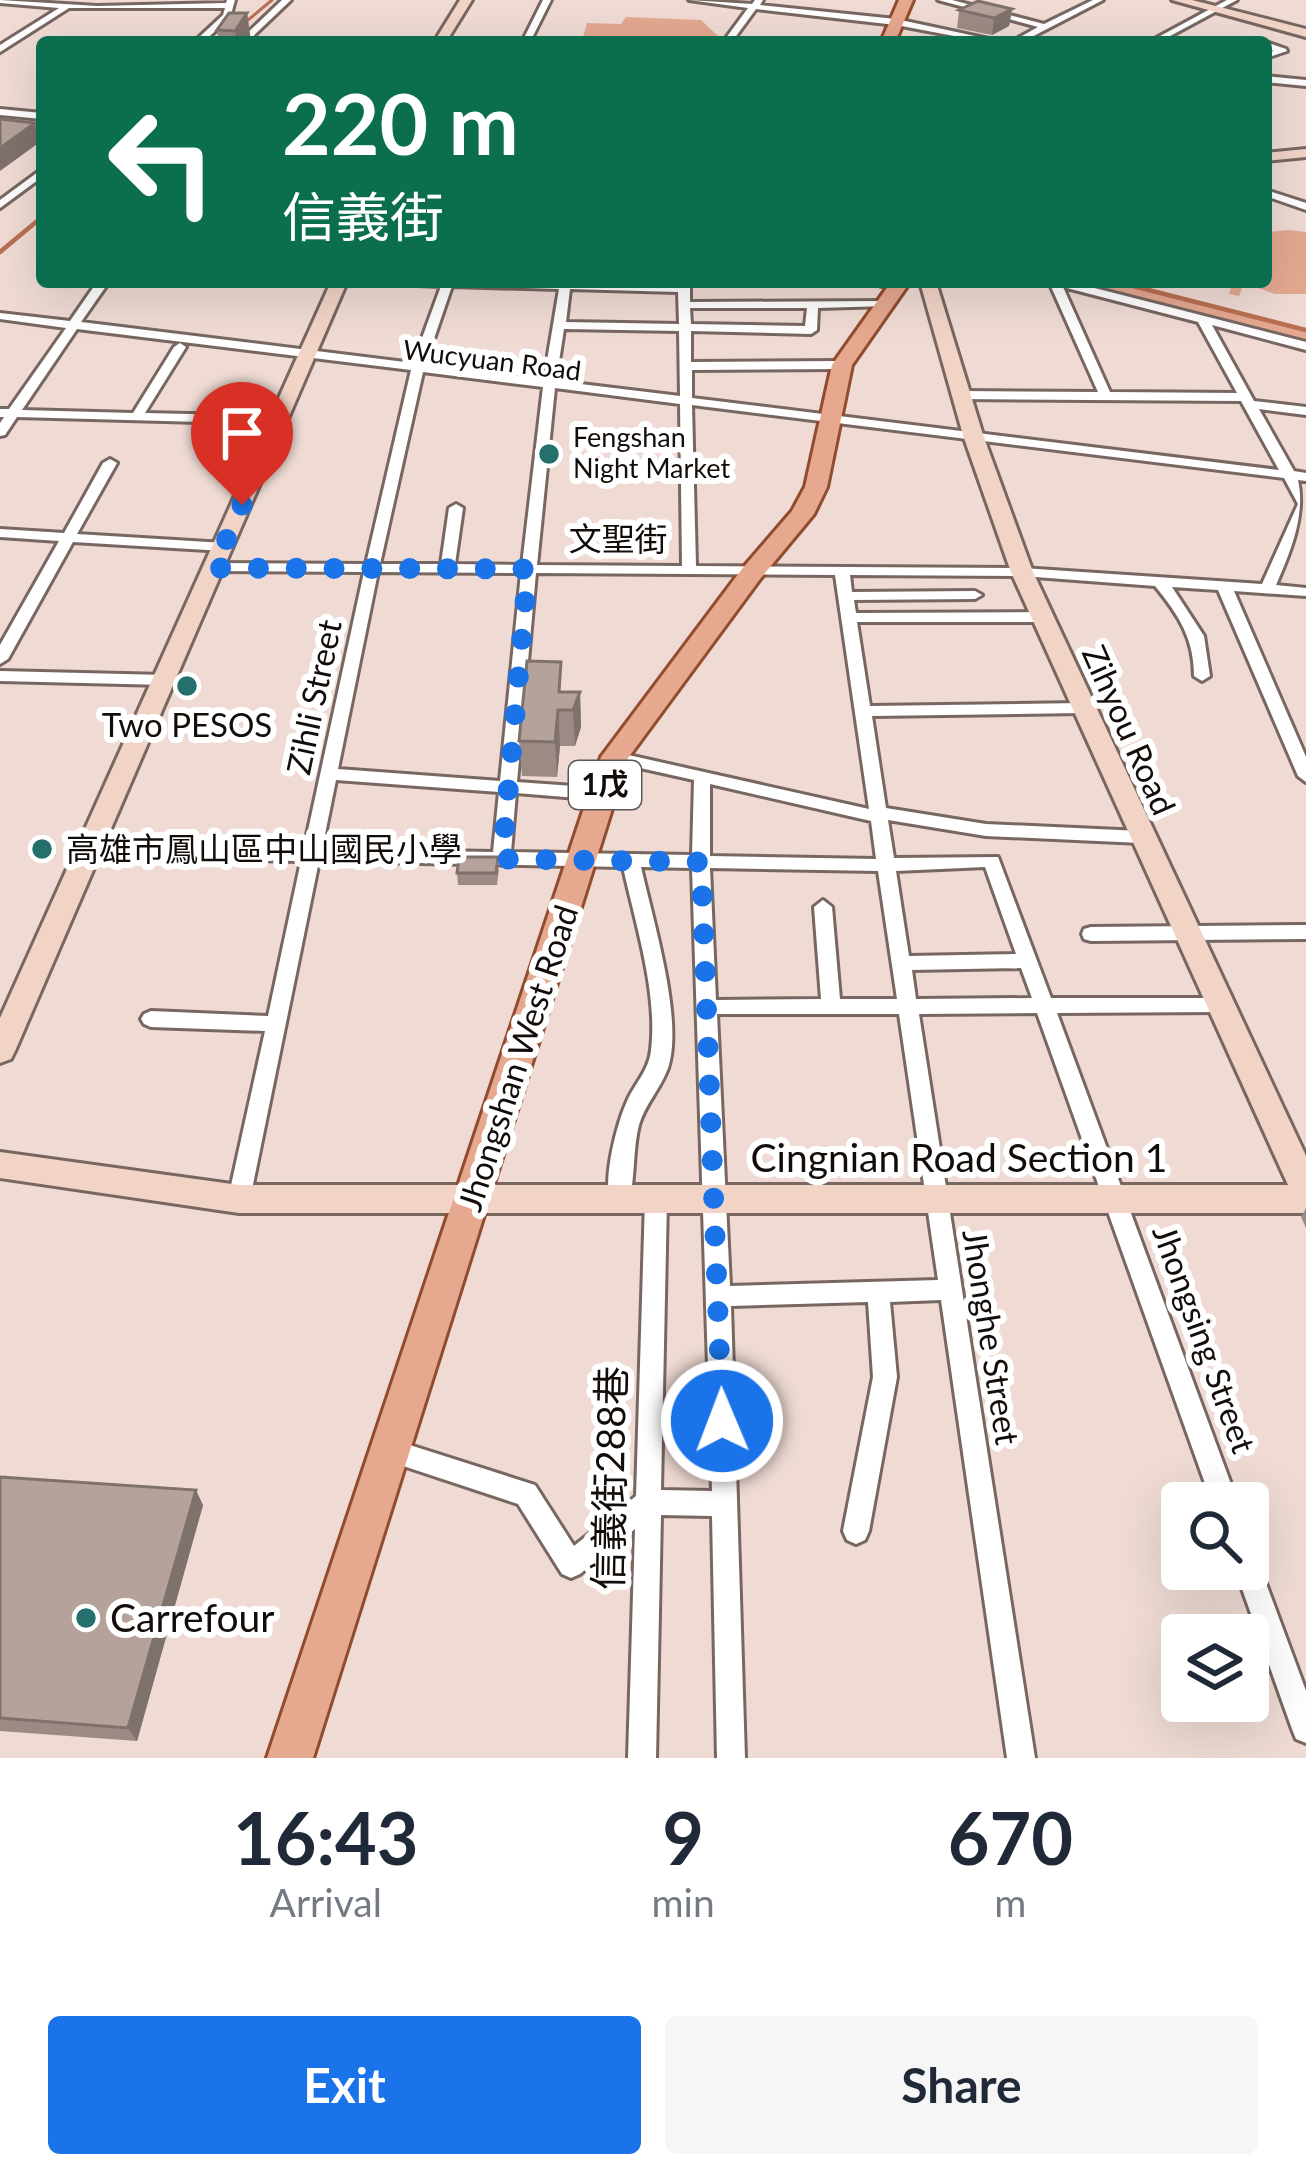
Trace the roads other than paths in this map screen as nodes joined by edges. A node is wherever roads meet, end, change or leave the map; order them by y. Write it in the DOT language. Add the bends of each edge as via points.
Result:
graph roads {
  1 [pos="130,0"];
  2 [pos="287,0"];
  3 [pos="466,0"];
  4 [pos="547,0"];
  5 [pos="693,0"];
  6 [pos="906,0"];
  7 [pos="942,0"];
  8 [pos="1099,0"];
  9 [pos="1178,0"];
  10 [pos="1233,0"];
  11 [pos="0,1"];
  12 [pos="230,2"];
  13 [pos="756,3"];
  14 [pos="102,4"];
  15 [pos="65,7"];
  16 [pos="1216,10"];
  17 [pos="807,13"];
  18 [pos="798,22"];
  19 [pos="896,22"];
  20 [pos="1042,26"];
  21 [pos="1306,33"];
  22 [pos="205,36"];
  23 [pos="248,36"];
  24 [pos="444,36"];
  25 [pos="529,36"];
  26 [pos="731,36"];
  27 [pos="890,36"];
  28 [pos="968,36"];
  29 [pos="1025,36"];
  30 [pos="1165,36"];
  31 [pos="0,50"];
  32 [pos="1272,80"];
  33 [pos="1306,83"];
  34 [pos="0,112"];
  35 [pos="36,115"];
  36 [pos="1306,153"];
  37 [pos="1272,156"];
  38 [pos="36,177"];
  39 [pos="1272,195"];
  40 [pos="0,205"];
  41 [pos="1306,207"];
  42 [pos="99,288"];
  43 [pos="336,288"];
  44 [pos="446,288"];
  45 [pos="565,288"];
  46 [pos="684,288"];
  47 [pos="930,288"];
  48 [pos="1060,288"];
  49 [pos="1080,288"];
  50 [pos="894,291"];
  51 [pos="813,304"];
  52 [pos="684,305"];
  53 [pos="0,320"];
  54 [pos="1203,320"];
  55 [pos="560,325"];
  56 [pos="684,327"];
  57 [pos="71,330"];
  58 [pos="1306,346"];
  59 [pos="180,347"];
  60 [pos="307,358"];
  61 [pos="842,365"];
  62 [pos="684,366"];
  63 [pos="418,371"];
  64 [pos="548,387"];
  65 [pos="961,395"];
  66 [pos="1106,397"];
  67 [pos="1250,400"];
  68 [pos="685,404"];
  69 [pos="1306,411"];
  70 [pos="6,413"];
  71 [pos="136,416"];
  72 [pos="278,420"];
  73 [pos="831,422"];
  74 [pos="0,432"];
  75 [pos="975,440"];
  76 [pos="110,463"];
  77 [pos="1300,480"];
  78 [pos="1305,505"];
  79 [pos="455,508"];
  80 [pos="0,533"];
  81 [pos="68,538"];
  82 [pos="219,557"];
  83 [pos="371,568"];
  84 [pos="447,568"];
  85 [pos="528,569"];
  86 [pos="689,570"];
  87 [pos="756,570"];
  88 [pos="842,571"];
  89 [pos="1022,572"];
  90 [pos="1160,581"];
  91 [pos="1224,586"];
  92 [pos="1267,589"];
  93 [pos="1306,592"];
  94 [pos="975,596"];
  95 [pos="848,607"];
  96 [pos="1042,617"];
  97 [pos="0,659"];
  98 [pos="0,676"];
  99 [pos="1202,676"];
  100 [pos="165,680"];
  101 [pos="1083,708"];
  102 [pos="864,711"];
  103 [pos="615,757"];
  104 [pos="328,773"];
  105 [pos="702,776"];
  106 [pos="1306,776"];
  107 [pos="508,785"];
  108 [pos="602,794"];
  109 [pos="879,815"];
  110 [pos="1141,837"];
  111 [pos="89,851"];
  112 [pos="311,856"];
  113 [pos="502,859"];
  114 [pos="582,861"];
  115 [pos="631,862"];
  116 [pos="701,862"];
  117 [pos="887,865"];
  118 [pos="823,908"];
  119 [pos="1306,932"];
  120 [pos="1091,934"];
  121 [pos="1187,934"];
  122 [pos="1028,961"];
  123 [pos="902,963"];
  124 [pos="1045,1005"];
  125 [pos="1220,1005"];
  126 [pos="830,1006"];
  127 [pos="908,1006"];
  128 [pos="708,1007"];
  129 [pos="151,1018"];
  130 [pos="275,1024"];
  131 [pos="0,1051"];
  132 [pos="0,1165"];
  133 [pos="1306,1190"];
  134 [pos="238,1199"];
  135 [pos="937,1199"];
  136 [pos="1115,1199"];
  137 [pos="1306,1199"];
  138 [pos="656,1200"];
  139 [pos="619,1201"];
  140 [pos="714,1201"];
  141 [pos="469,1202"];
  142 [pos="951,1290"];
  143 [pos="878,1292"];
  144 [pos="719,1296"];
  145 [pos="392,1451"];
  146 [pos="1217,1482"];
  147 [pos="648,1502"];
  148 [pos="724,1504"];
  149 [pos="856,1531"];
  150 [pos="1256,1590"];
  151 [pos="1306,1729"];
  152 [pos="290,1758"];
  153 [pos="642,1758"];
  154 [pos="730,1758"];
  155 [pos="1021,1758"];
  1 -- 14 [label="street"];
  2 -- 23 [label="street"];
  3 -- 24 [label="street"];
  4 -- 25 [label="street"];
  5 -- 13 [label="street"];
  6 -- 19 [label="main road"];
  7 -- 20 [label="street"];
  8 -- 20 [label="street"];
  9 -- 16 [label="street"];
  10 -- 16 [label="street"];
  11 -- 15 [label="street"];
  12 -- 14 [label="street"];
  12 -- 22 [label="street"];
  13 -- 17 [label="street"];
  13 -- 26 [label="street"];
  14 -- 15 [label="street"];
  15 -- 31 [label="street"];
  16 -- 21 [label="street"];
  16 -- 30 [label="street"];
  17 -- 18 [label="street"];
  17 -- 19 [label="street"];
  19 -- 27 [label="main road"];
  19 -- 28 [label="street"];
  20 -- 29 [label="street"];
  32 -- 33 [label="street"];
  34 -- 35 [label="street"];
  36 -- 37 [label="street"];
  38 -- 40 [label="street"];
  39 -- 41 [label="street"];
  42 -- 57 [label="street"];
  43 -- 60 [label="street"];
  44 -- 63 [label="street, Zihli Street"];
  45 -- 55 [label="street"];
  46 -- 52 [label="street"];
  47 -- 65 [label="street, Zihyou Road"];
  48 -- 66 [label="street"];
  49 -- 54 [label="street"];
  50 -- 51 [label="street"];
  50 -- 61 [label="main road, Jhongshan West Road / 1戊"];
  51 -- 52 [label="street"];
  51 -- 56 [label="street" via="811,330"];
  52 -- 56 [label="street"];
  53 -- 57 [label="street, Wucyuan Road"];
  54 -- 58 [label="street"];
  54 -- 67 [label="street"];
  55 -- 56 [label="street"];
  55 -- 64 [label="street"];
  56 -- 62 [label="street"];
  57 -- 59 [label="street, Wucyuan Road"];
  57 -- 60 [label="street"];
  57 -- 70 [label="street"];
  59 -- 60 [label="street, Wucyuan Road"];
  59 -- 71 [label="street"];
  60 -- 63 [label="street, Wucyuan Road"];
  60 -- 72 [label="street"];
  61 -- 62 [label="street"];
  61 -- 73 [label="main road, Jhongshan West Road / 1戊"];
  62 -- 68 [label="street"];
  63 -- 64 [label="street, Wucyuan Road"];
  63 -- 83 [label="street, Zihli Street"];
  64 -- 68 [label="street, Wucyuan Road"];
  64 -- 85 [label="street"];
  65 -- 66 [label="street"];
  65 -- 75 [label="street, Zihyou Road"];
  66 -- 67 [label="street"];
  67 -- 69 [label="street"];
  67 -- 77 [label="street"];
  68 -- 73 [label="street, Wucyuan Road"];
  68 -- 86 [label="street"];
  70 -- 71 [label="street"];
  70 -- 74 [label="street"];
  71 -- 72 [label="street"];
  72 -- 82 [label="street"];
  73 -- 75 [label="street, Wucyuan Road"];
  73 -- 87 [label="main road, Jhongshan West Road / 1戊" via="816,487"];
  75 -- 77 [label="street, Wucyuan Road"];
  75 -- 89 [label="street, Zihyou Road"];
  76 -- 81 [label="street"];
  77 -- 78 [label="street"];
  78 -- 92 [label="street"];
  79 -- 84 [label="street"];
  80 -- 81 [label="street, 文聖街"];
  81 -- 82 [label="street, 文聖街"];
  81 -- 97 [label="street"];
  82 -- 83 [label="street, 文聖街"];
  82 -- 100 [label="street"];
  83 -- 84 [label="street, 文聖街"];
  83 -- 104 [label="street, Zihli Street"];
  84 -- 85 [label="street, 文聖街"];
  85 -- 86 [label="street, 文聖街"];
  85 -- 107 [label="street"];
  86 -- 87 [label="street, 文聖街"];
  87 -- 88 [label="street, 文聖街"];
  87 -- 103 [label="main road, Jhongshan West Road / 1戊"];
  88 -- 89 [label="street, 文聖街"];
  88 -- 95 [label="street, Jhonghe Street"];
  89 -- 90 [label="street, 文聖街"];
  89 -- 96 [label="street, Zihyou Road"];
  90 -- 91 [label="street, 文聖街"];
  90 -- 99 [label="street" via="1195,626"];
  91 -- 92 [label="street, 文聖街"];
  91 -- 106 [label="street"];
  92 -- 93 [label="street, 文聖街"];
  94 -- 95 [label="street"];
  95 -- 96 [label="street"];
  95 -- 102 [label="street, Jhonghe Street"];
  96 -- 101 [label="street, Zihyou Road"];
  98 -- 100 [label="street"];
  100 -- 111 [label="street"];
  101 -- 102 [label="street"];
  101 -- 110 [label="street, Zihyou Road"];
  102 -- 109 [label="street, Jhonghe Street"];
  103 -- 105 [label="street"];
  103 -- 108 [label="main road, Jhongshan West Road / 1戊"];
  104 -- 107 [label="street"];
  104 -- 112 [label="street, Zihli Street"];
  105 -- 109 [label="street"];
  105 -- 116 [label="street"];
  107 -- 108 [label="street"];
  107 -- 113 [label="street"];
  108 -- 114 [label="main road, Jhongshan West Road / 1戊"];
  109 -- 110 [label="street"];
  109 -- 117 [label="street, Jhonghe Street"];
  110 -- 121 [label="street, Zihyou Road"];
  111 -- 112 [label="street"];
  111 -- 131 [label="street"];
  112 -- 113 [label="street"];
  112 -- 130 [label="street, Zihli Street"];
  113 -- 114 [label="street"];
  114 -- 115 [label="street"];
  114 -- 141 [label="main road, Jhongshan West Road / 1戊"];
  115 -- 116 [label="street"];
  115 -- 139 [label="street" via="660,1048 622,1145"];
  116 -- 117 [label="street"];
  116 -- 128 [label="street"];
  117 -- 122 [label="street, Jhongsing Street" via="992,861"];
  117 -- 123 [label="street, Jhonghe Street"];
  118 -- 126 [label="street"];
  119 -- 121 [label="street"];
  120 -- 121 [label="street"];
  121 -- 125 [label="street, Zihyou Road"];
  122 -- 123 [label="street"];
  122 -- 124 [label="street, Jhongsing Street"];
  123 -- 127 [label="street, Jhonghe Street"];
  124 -- 125 [label="street"];
  124 -- 127 [label="street"];
  124 -- 136 [label="street, Jhongsing Street"];
  125 -- 133 [label="street, Zihyou Road"];
  126 -- 127 [label="street"];
  126 -- 128 [label="street"];
  127 -- 135 [label="street, Jhonghe Street"];
  128 -- 140 [label="street"];
  129 -- 130 [label="street"];
  130 -- 134 [label="street, Zihli Street"];
  132 -- 134 [label="street, Cingnian Road Section 1"];
  134 -- 141 [label="street, Cingnian Road Section 1"];
  135 -- 136 [label="street, Cingnian Road Section 1"];
  135 -- 140 [label="street, Cingnian Road Section 1"];
  135 -- 142 [label="street, Jhonghe Street"];
  136 -- 137 [label="street, Cingnian Road Section 1"];
  136 -- 146 [label="street, Jhongsing Street"];
  138 -- 139 [label="street, Cingnian Road Section 1"];
  138 -- 140 [label="street, Cingnian Road Section 1"];
  138 -- 147 [label="street, 信義街288巷"];
  139 -- 141 [label="street, Cingnian Road Section 1"];
  140 -- 144 [label="street"];
  141 -- 145 [label="main road, Jhongshan West Road / 1戊"];
  142 -- 143 [label="street"];
  142 -- 155 [label="street, Jhonghe Street"];
  143 -- 144 [label="street"];
  143 -- 149 [label="street" via="885,1377"];
  144 -- 148 [label="street"];
  145 -- 147 [label="street" via="526,1494 571,1565"];
  145 -- 152 [label="main road, Jhongshan West Road / 1戊"];
  147 -- 148 [label="street"];
  147 -- 153 [label="street, 信義街288巷"];
  148 -- 154 [label="street"];
  150 -- 151 [label="street"];
}
